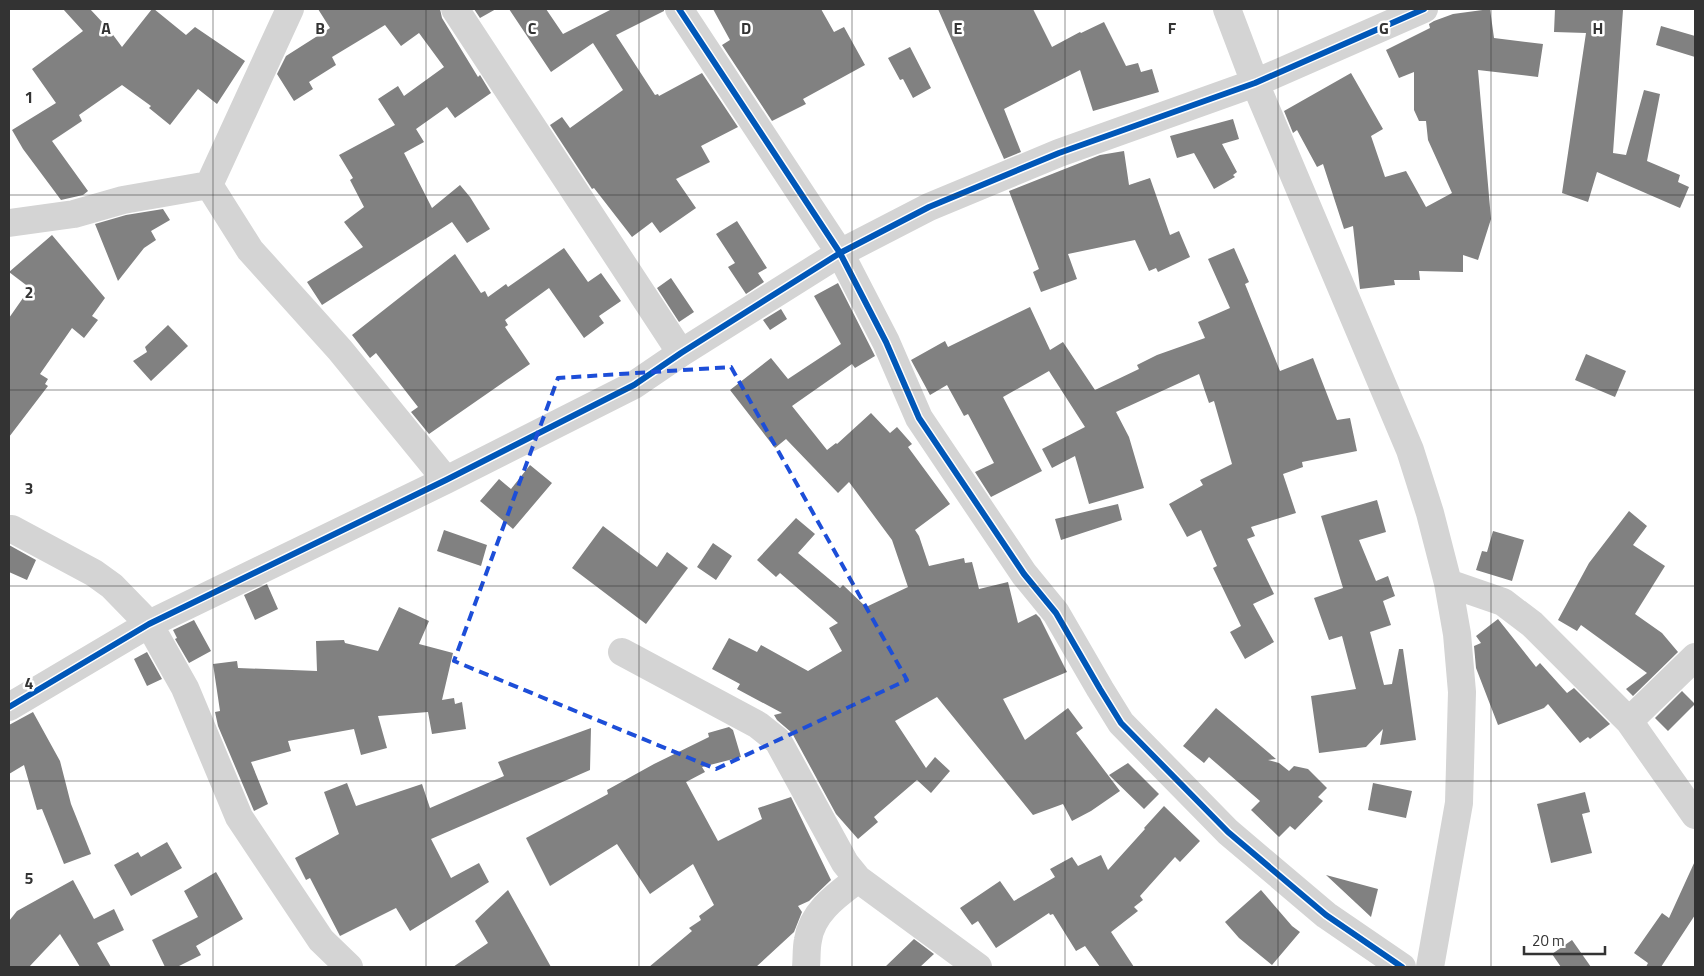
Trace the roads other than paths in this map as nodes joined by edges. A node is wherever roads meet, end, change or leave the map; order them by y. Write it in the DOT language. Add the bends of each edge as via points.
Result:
graph roads {
  1 [pos="290,9"];
  2 [pos="455,9"];
  3 [pos="679,9"];
  4 [pos="1227,9"];
  5 [pos="1424,9"];
  6 [pos="1255,83"];
  7 [pos="209,185"];
  8 [pos="9,224"];
  9 [pos="840,254"];
  10 [pos="681,353"];
  11 [pos="446,480"];
  12 [pos="9,529"];
  13 [pos="1448,583"];
  14 [pos="149,624"];
  15 [pos="622,652"];
  16 [pos="1695,657"];
  17 [pos="9,706"];
  18 [pos="1629,721"];
  19 [pos="1695,815"];
  20 [pos="858,878"];
  21 [pos="349,967"];
  22 [pos="806,967"];
  23 [pos="978,967"];
  24 [pos="1402,967"];
  25 [pos="1430,967"];
  1 -- 7 [label="street"];
  2 -- 10 [label="street"];
  3 -- 9 [label="street"];
  4 -- 6 [label="street"];
  5 -- 6 [label="street"];
  6 -- 9 [label="street" via="1059,153 929,207"];
  6 -- 13 [label="street" via="1410,450"];
  7 -- 8 [label="street" via="123,200 74,214"];
  7 -- 11 [label="street" via="250,250 340,350"];
  9 -- 10 [label="street"];
  9 -- 24 [label="street" via="886,342 919,418 1024,574 1056,612 1121,723 1228,832 1326,916"];
  10 -- 11 [label="street" via="634,385"];
  11 -- 14 [label="street"];
  12 -- 14 [label="street" via="94,573 112,586"];
  13 -- 18 [label="street" via="1503,602 1532,624"];
  13 -- 25 [label="street" via="1462,692 1459,803"];
  14 -- 17 [label="street"];
  14 -- 21 [label="street" via="185,688 239,818 321,940"];
  15 -- 20 [label="street" via="758,725 778,741 845,863"];
  16 -- 18 [label="street"];
  18 -- 19 [label="street"];
  20 -- 22 [label="street" via="828,902 813,923"];
  20 -- 23 [label="street"];
}
